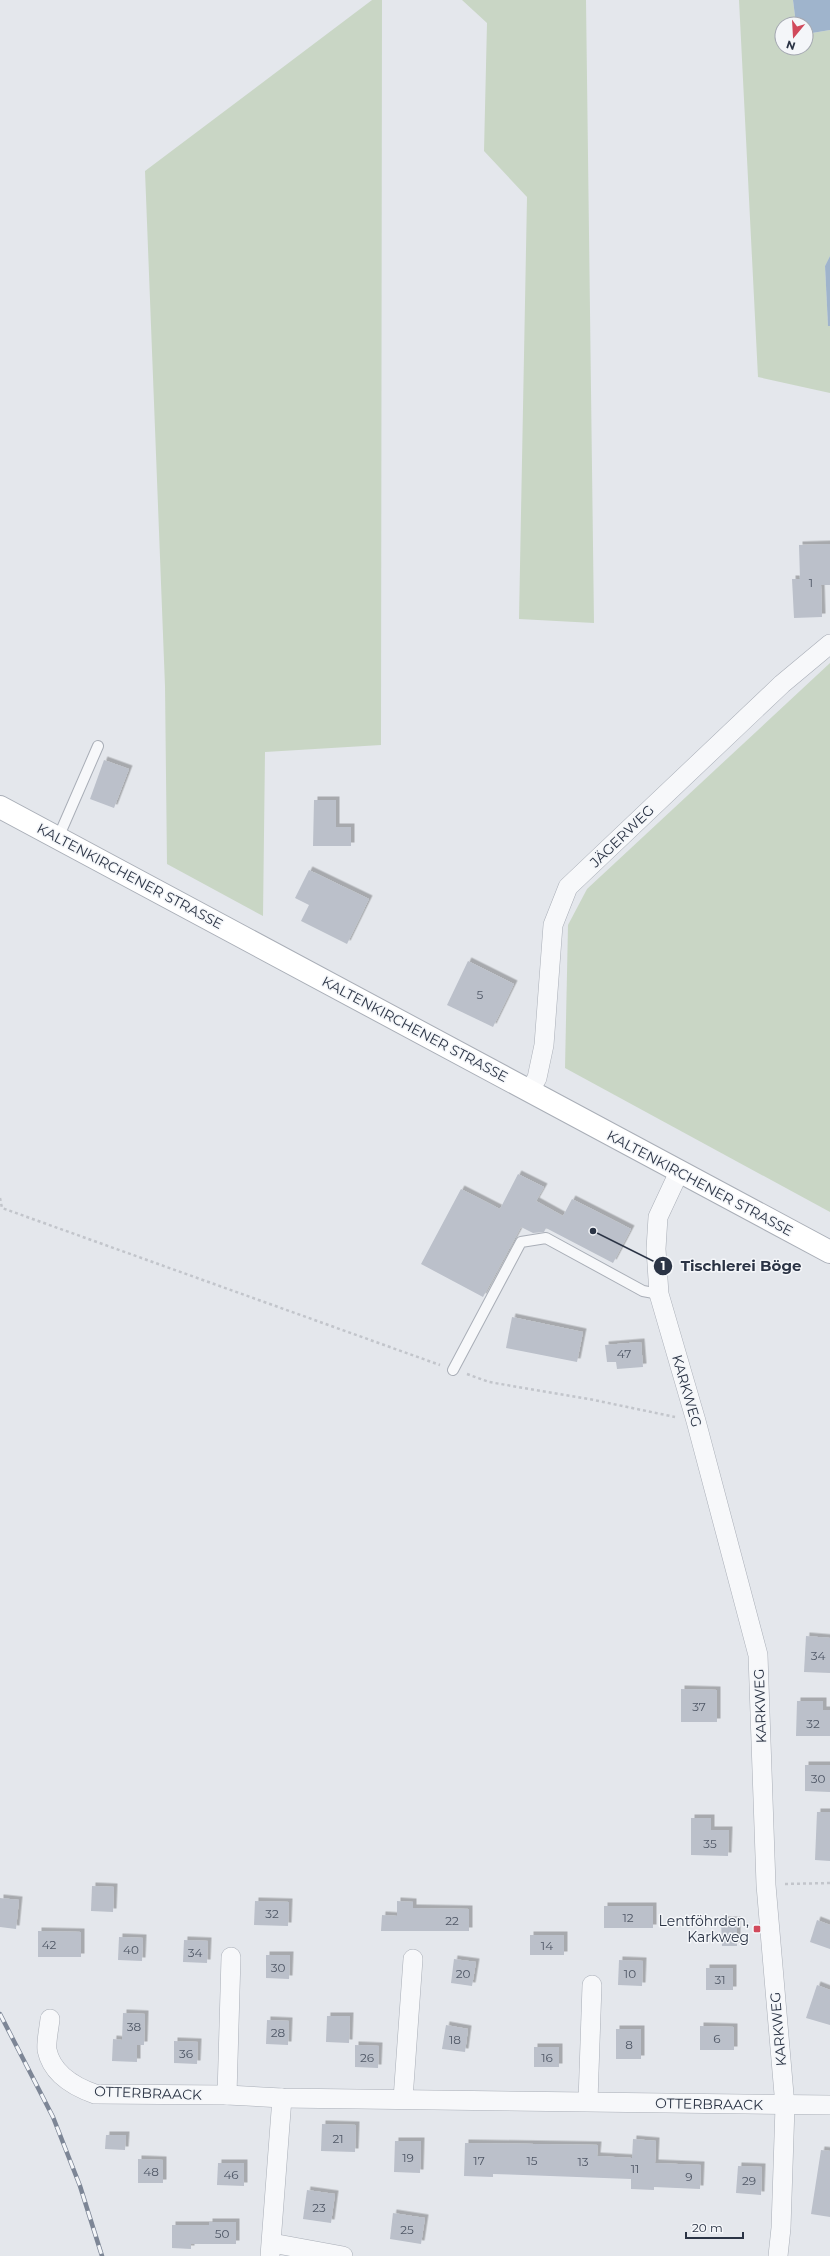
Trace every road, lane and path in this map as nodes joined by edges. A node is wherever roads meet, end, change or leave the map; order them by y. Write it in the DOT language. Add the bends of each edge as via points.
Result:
graph roads {
  1 [pos="830,644"];
  2 [pos="98,746"];
  3 [pos="0,807"];
  4 [pos="58,838"];
  5 [pos="530,1090"];
  6 [pos="679,1172"];
  7 [pos="0,1198"];
  8 [pos="1,1208"];
  9 [pos="830,1252"];
  10 [pos="659,1294"];
  11 [pos="452,1370"];
  12 [pos="696,1421"];
  13 [pos="830,1883"];
  14 [pos="766,1885"];
  15 [pos="231,1957"];
  16 [pos="413,1959"];
  17 [pos="592,1985"];
  18 [pos="50,2019"];
  19 [pos="228,2095"];
  20 [pos="282,2098"];
  21 [pos="403,2099"];
  22 [pos="588,2101"];
  23 [pos="830,2105"];
  24 [pos="785,2106"];
  25 [pos="271,2249"];
  26 [pos="343,2256"];
  27 [pos="778,2256"];
  1 -- 5 [label="street, JÄGERWEG" via="782,684 568,887 553,925 544,1045 537,1078"];
  2 -- 4 [label="lane"];
  3 -- 4 [label="main road, KALTENKIRCHENER STRASSE"];
  4 -- 5 [label="main road, KALTENKIRCHENER STRASSE"];
  5 -- 6 [label="main road, KALTENKIRCHENER STRASSE"];
  6 -- 9 [label="main road, KALTENKIRCHENER STRASSE"];
  6 -- 10 [label="street, KARKWEG" via="658,1217 656,1249"];
  7 -- 8 [label="path"];
  8 -- 11 [label="path"];
  10 -- 11 [label="lane" via="643,1291 546,1238 521,1242"];
  10 -- 12 [label="street, KARKWEG"];
  11 -- 12 [label="path" via="489,1382"];
  12 -- 14 [label="street, KARKWEG" via="758,1655"];
  13 -- 14 [label="path"];
  14 -- 24 [label="street, KARKWEG"];
  15 -- 19 [label="street"];
  16 -- 21 [label="street"];
  17 -- 22 [label="street"];
  18 -- 19 [label="street, OTTERBRAACK" via="48,2050 57,2071 76,2087 96,2094"];
  19 -- 20 [label="street, OTTERBRAACK"];
  20 -- 21 [label="street, OTTERBRAACK"];
  20 -- 25 [label="street"];
  21 -- 22 [label="street, OTTERBRAACK"];
  22 -- 24 [label="street, OTTERBRAACK"];
  23 -- 24 [label="street, OTTERBRAACK"];
  24 -- 27 [label="street, KARKWEG"];
  25 -- 26 [label="street"];
}
